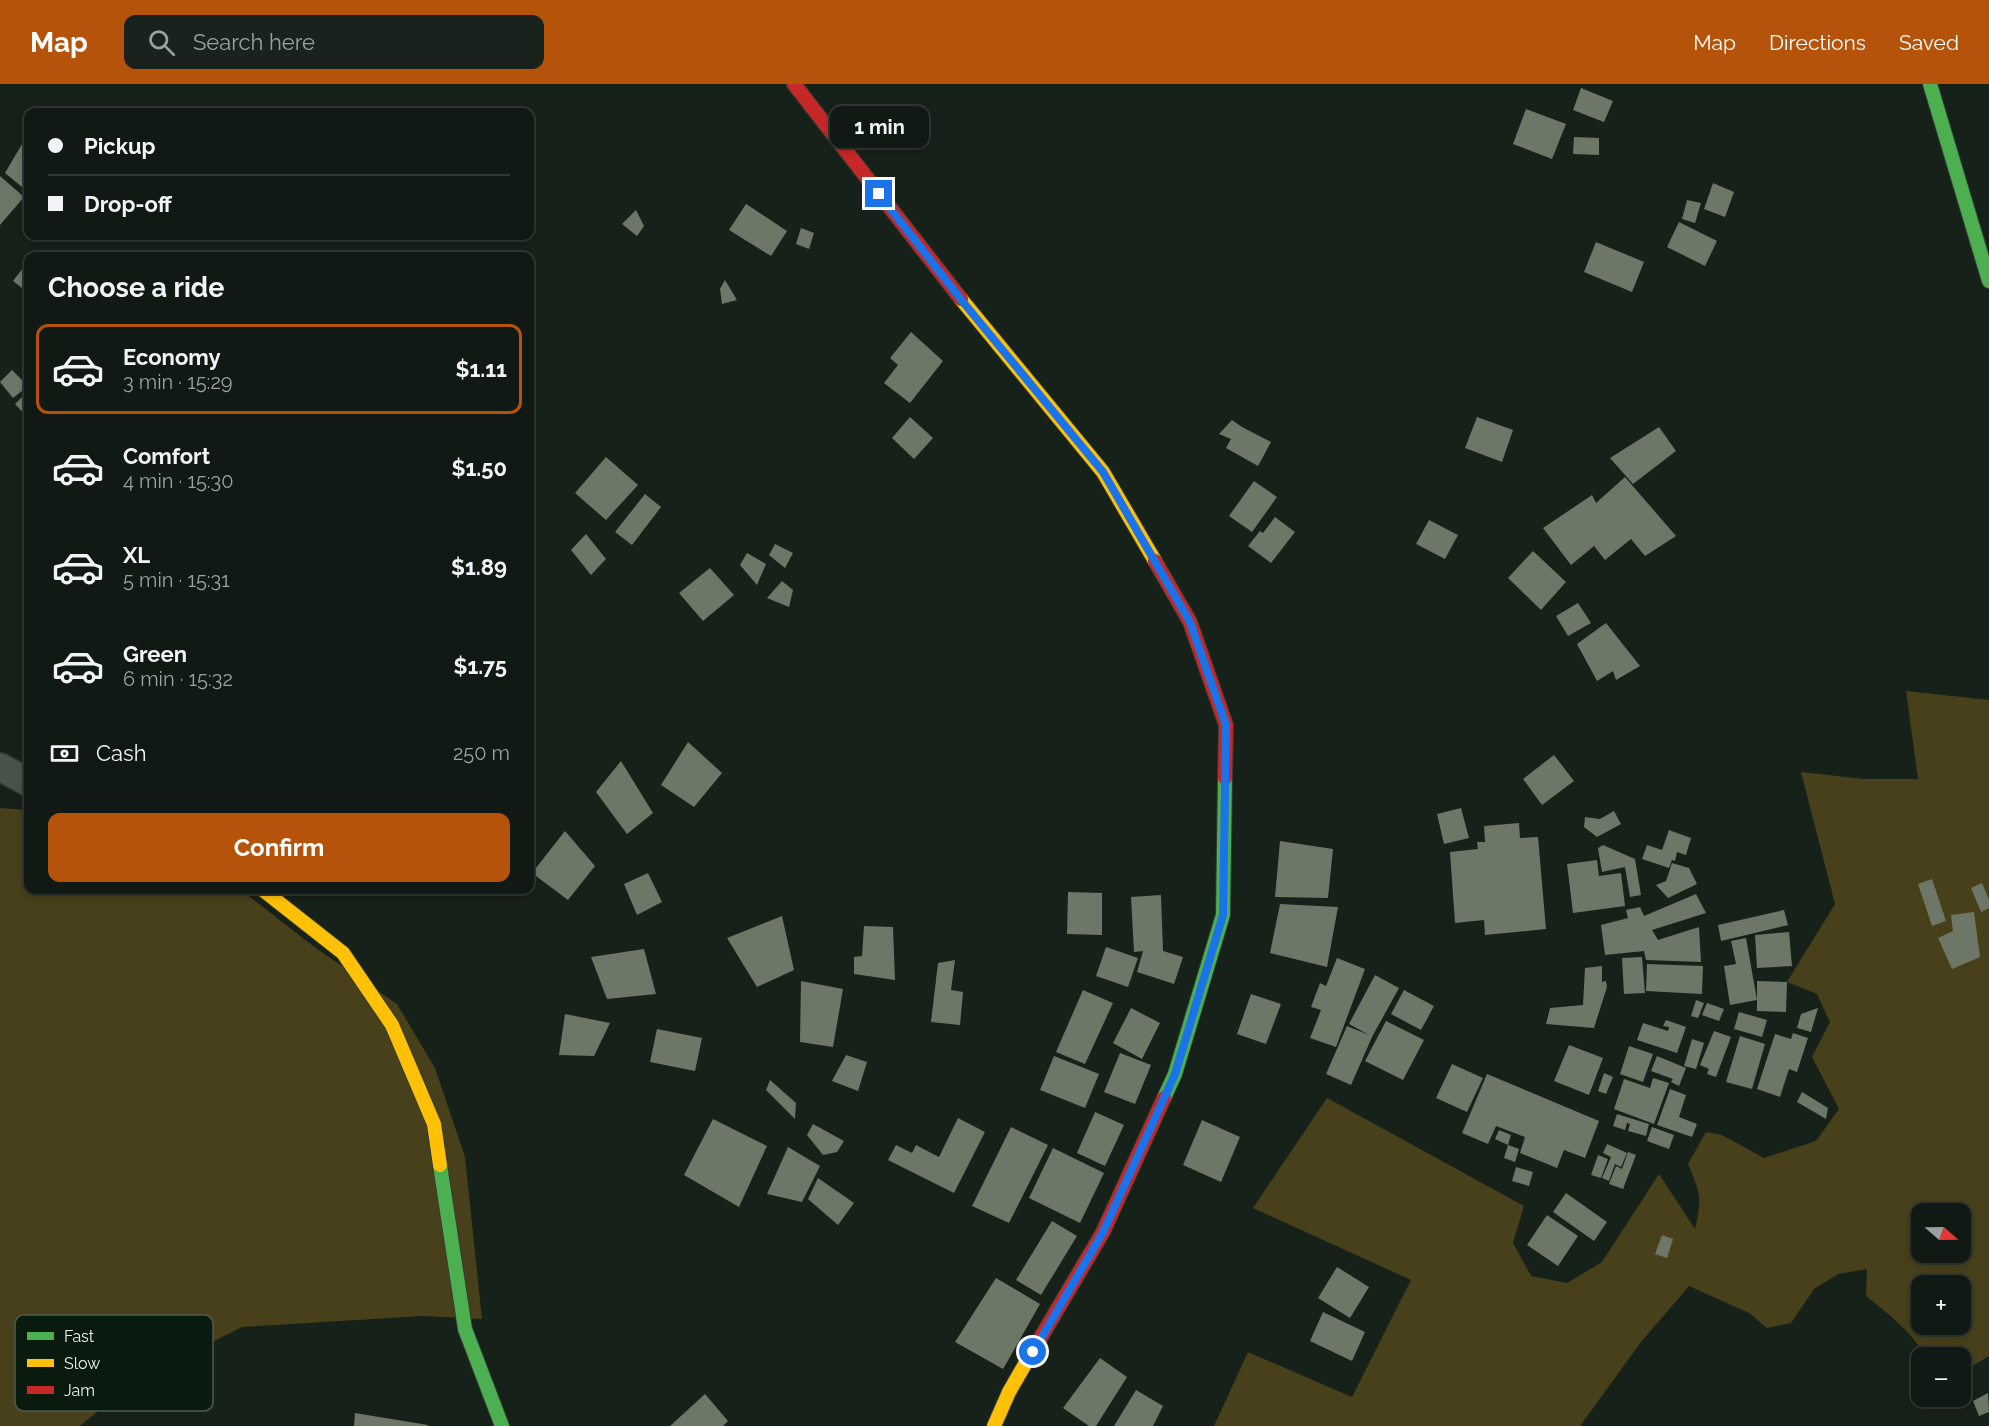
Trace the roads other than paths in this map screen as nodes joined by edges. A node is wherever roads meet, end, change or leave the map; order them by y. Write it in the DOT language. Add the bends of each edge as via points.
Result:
graph roads {
  1 [pos="794,84"];
  2 [pos="1930,84"];
  3 [pos="1989,280"];
  4 [pos="0,767"];
  5 [pos="24,780"];
  6 [pos="268,894"];
  7 [pos="502,1426"];
  8 [pos="994,1426"];
  1 -- 8 [label="street" via="963,302 1103,472 1190,622 1226,725 1223,915 1175,1074 1103,1232"];
  2 -- 3 [label="street"];
  4 -- 5 [label="street"];
  6 -- 7 [label="street" via="343,953 392,1025 434,1124 465,1329"];
}
